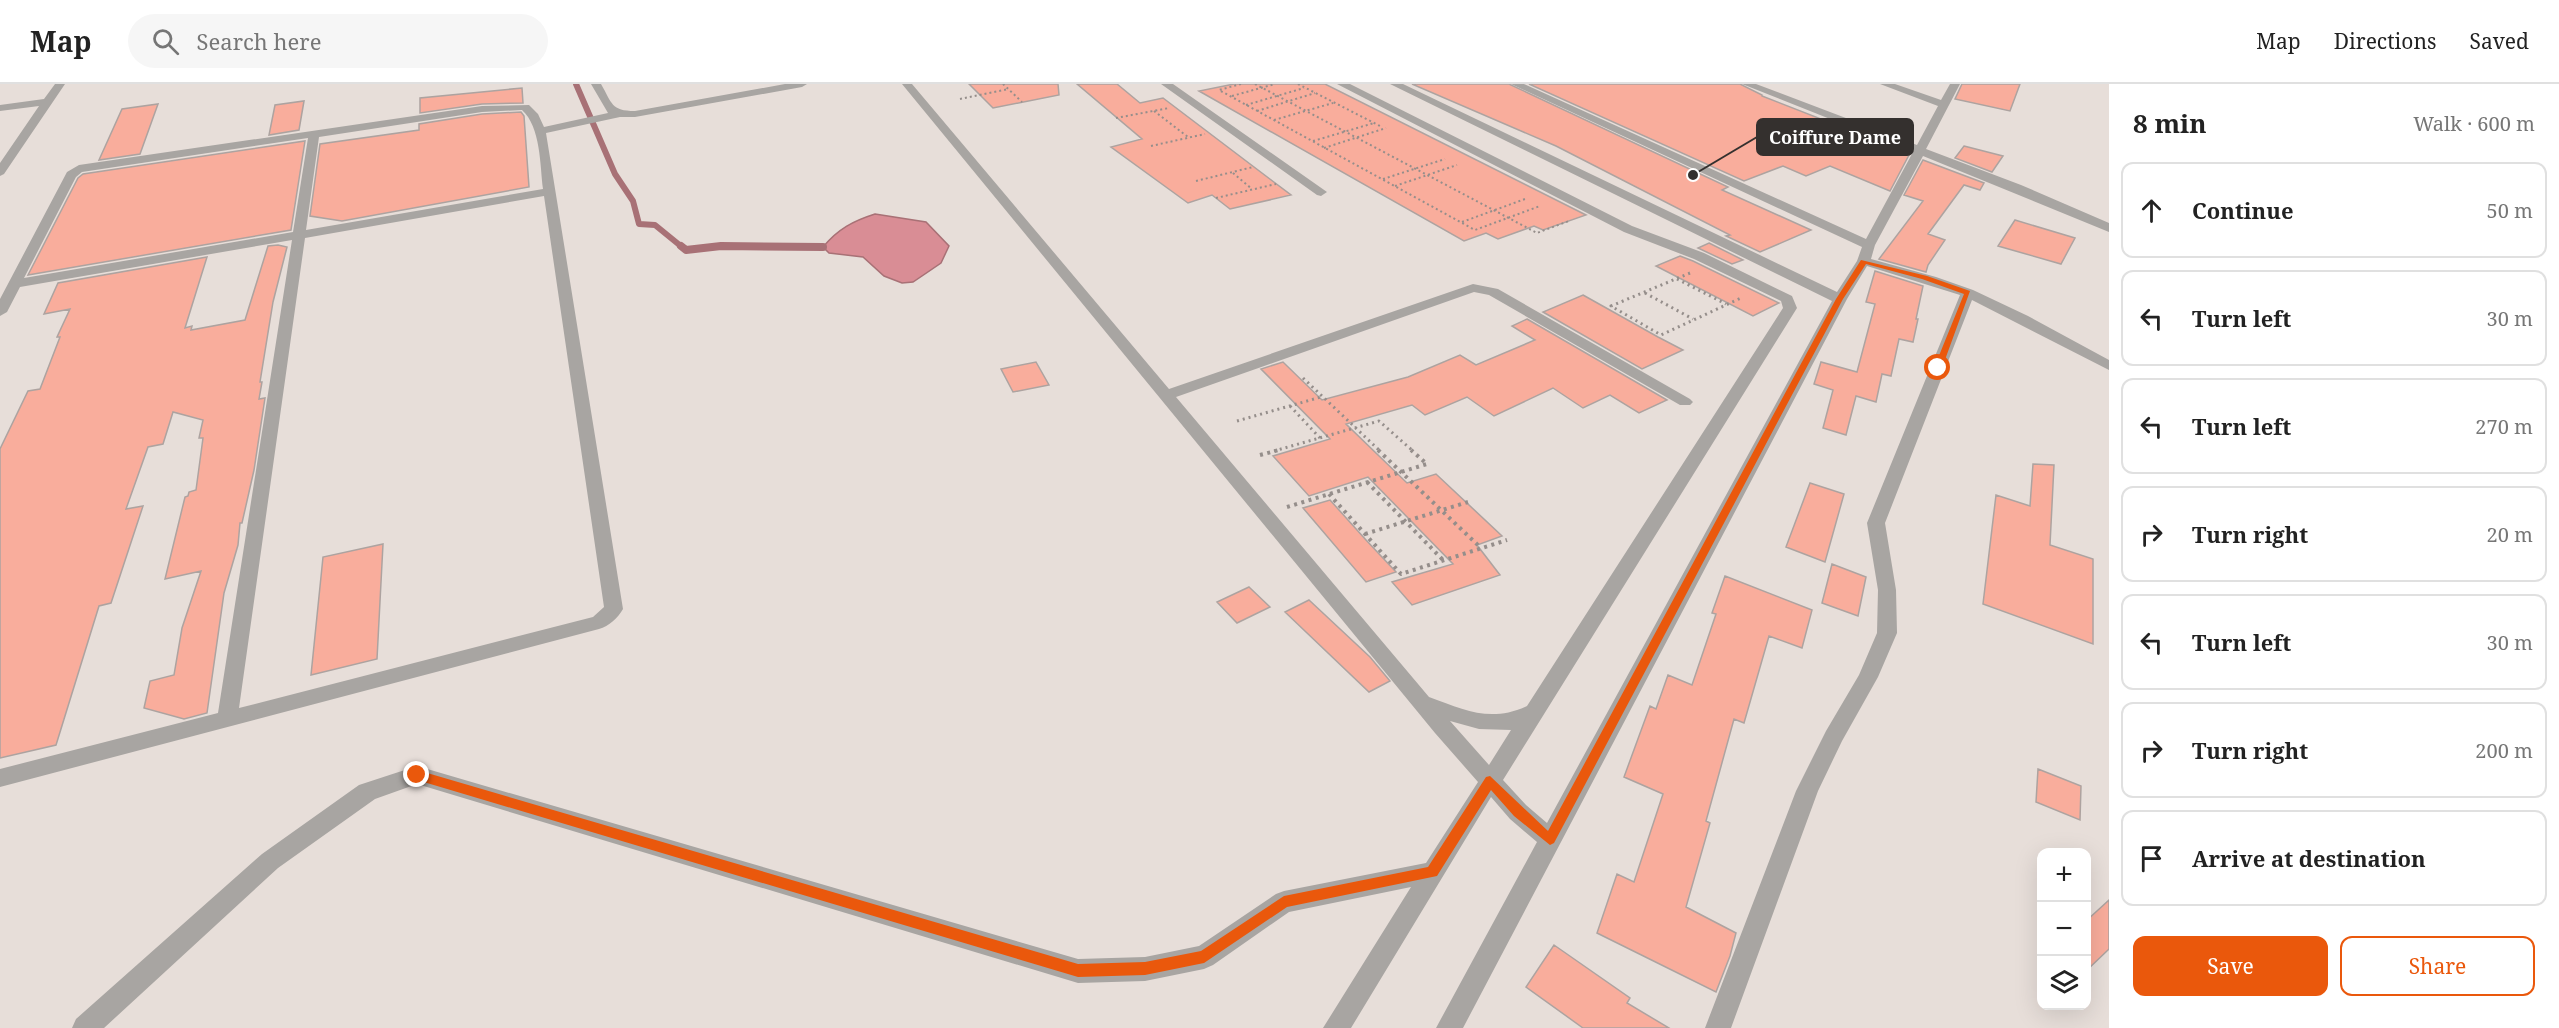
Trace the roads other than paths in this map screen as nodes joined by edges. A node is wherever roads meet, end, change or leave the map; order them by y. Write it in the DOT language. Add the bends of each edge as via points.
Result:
graph roads {
  1 [pos="60,84"];
  2 [pos="596,84"];
  3 [pos="802,84"];
  4 [pos="907,84"];
  5 [pos="1166,84"];
  6 [pos="1342,84"];
  7 [pos="1395,84"];
  8 [pos="1516,84"];
  9 [pos="1747,84"];
  10 [pos="1885,84"];
  11 [pos="1955,84"];
  12 [pos="48,102"];
  13 [pos="1944,105"];
  14 [pos="0,108"];
  15 [pos="620,114"];
  16 [pos="540,131"];
  17 [pos="314,133"];
  18 [pos="1920,150"];
  19 [pos="0,172"];
  20 [pos="549,192"];
  21 [pos="1322,192"];
  22 [pos="2109,228"];
  23 [pos="299,236"];
  24 [pos="1866,253"];
  25 [pos="15,284"];
  26 [pos="1968,293"];
  27 [pos="1840,299"];
  28 [pos="0,312"];
  29 [pos="2109,366"];
  30 [pos="1166,395"];
  31 [pos="1685,402"];
  32 [pos="1423,704"];
  33 [pos="1535,711"];
  34 [pos="227,719"];
  35 [pos="0,778"];
  36 [pos="1490,781"];
  37 [pos="1550,839"];
  38 [pos="1432,872"];
  39 [pos="86,1028"];
  40 [pos="1336,1028"];
  41 [pos="1449,1028"];
  42 [pos="1718,1028"];
  1 -- 12 [label="street"];
  2 -- 15 [label="street" via="610,110"];
  3 -- 15 [label="street" via="651,112"];
  4 -- 30 [label="street"];
  5 -- 21 [label="street"];
  6 -- 33 [label="street" via="1628,229 1714,263 1787,299 1790,308"];
  7 -- 27 [label="street"];
  8 -- 24 [label="street"];
  9 -- 18 [label="street"];
  10 -- 13 [label="street"];
  11 -- 13 [label="street"];
  12 -- 14 [label="street"];
  12 -- 19 [label="street"];
  13 -- 18 [label="street"];
  15 -- 16 [label="street"];
  16 -- 17 [label="street" via="533,114 525,107 507,106"];
  16 -- 20 [label="street"];
  17 -- 23 [label="street"];
  17 -- 25 [label="street" via="79,169 71,175"];
  18 -- 22 [label="street"];
  18 -- 24 [label="street"];
  20 -- 23 [label="street"];
  20 -- 34 [label="street" via="614,609 599,622"];
  23 -- 25 [label="street"];
  23 -- 34 [label="street"];
  24 -- 26 [label="street"];
  24 -- 27 [label="street"];
  25 -- 28 [label="street"];
  26 -- 29 [label="street" via="2016,314"];
  26 -- 42 [label="street" via="1876,524 1887,590 1887,633 1807,791"];
  27 -- 37 [label="street"];
  30 -- 31 [label="street" via="1461,288 1473,288 1493,292"];
  30 -- 32 [label="street"];
  32 -- 33 [label="street" via="1488,722 1513,722"];
  32 -- 36 [label="street"];
  33 -- 36 [label="street"];
  34 -- 35 [label="street"];
  36 -- 37 [label="street"];
  36 -- 38 [label="street"];
  37 -- 41 [label="street"];
  38 -- 39 [label="street" via="1284,902 1204,957 1145,969 1078,971 417,775 367,792 270,861"];
  38 -- 40 [label="street"];
}
